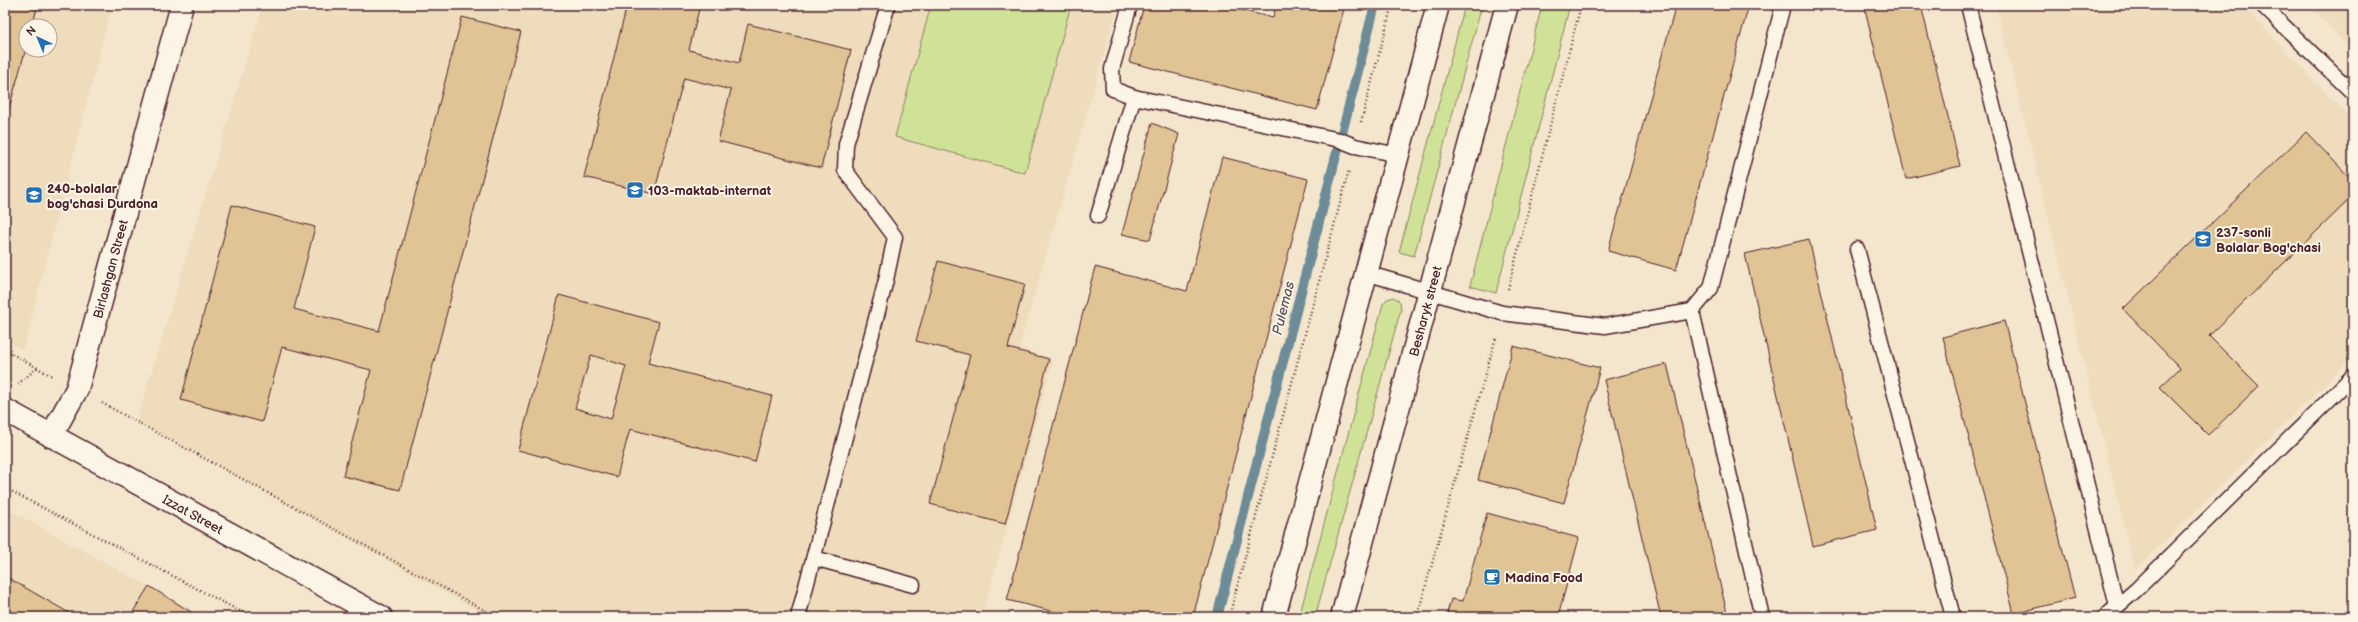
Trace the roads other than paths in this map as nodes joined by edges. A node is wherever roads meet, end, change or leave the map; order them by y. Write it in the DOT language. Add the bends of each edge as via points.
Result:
graph roads {
  1 [pos="182,5"];
  2 [pos="888,5"];
  3 [pos="1130,5"];
  4 [pos="1438,5"];
  5 [pos="1507,5"];
  6 [pos="1783,5"];
  7 [pos="1968,5"];
  8 [pos="2262,5"];
  9 [pos="2353,93"];
  10 [pos="1134,97"];
  11 [pos="1398,155"];
  12 [pos="1098,216"];
  13 [pos="1857,249"];
  14 [pos="1366,273"];
  15 [pos="1430,290"];
  16 [pos="1692,311"];
  17 [pos="2353,376"];
  18 [pos="5,410"];
  19 [pos="51,436"];
  20 [pos="814,558"];
  21 [pos="913,585"];
  22 [pos="2117,606"];
  23 [pos="381,617"];
  24 [pos="798,617"];
  25 [pos="1274,617"];
  26 [pos="1342,617"];
  27 [pos="1762,617"];
  28 [pos="1953,617"];
  29 [pos="2105,617"];
  1 -- 19 [label="main road, Birlashgan Street" via="77,389"];
  2 -- 20 [label="lane" via="846,144 846,170 895,237"];
  3 -- 10 [label="lane" via="1112,69 1113,89"];
  4 -- 11 [label="main road"];
  5 -- 15 [label="main road, Besharyk street"];
  6 -- 16 [label="lane" via="1711,288"];
  7 -- 22 [label="lane"];
  8 -- 9 [label="lane"];
  10 -- 11 [label="lane" via="1340,140 1355,146"];
  10 -- 12 [label="lane"];
  11 -- 14 [label="main road"];
  13 -- 28 [label="lane"];
  14 -- 15 [label="lane"];
  14 -- 25 [label="main road"];
  15 -- 16 [label="lane" via="1502,313 1605,326"];
  15 -- 26 [label="main road, Besharyk street"];
  16 -- 27 [label="lane"];
  17 -- 22 [label="lane"];
  18 -- 19 [label="main road, Izzat Street"];
  19 -- 23 [label="main road, Izzat Street"];
  20 -- 21 [label="lane"];
  20 -- 24 [label="lane"];
  22 -- 29 [label="lane"];
}
